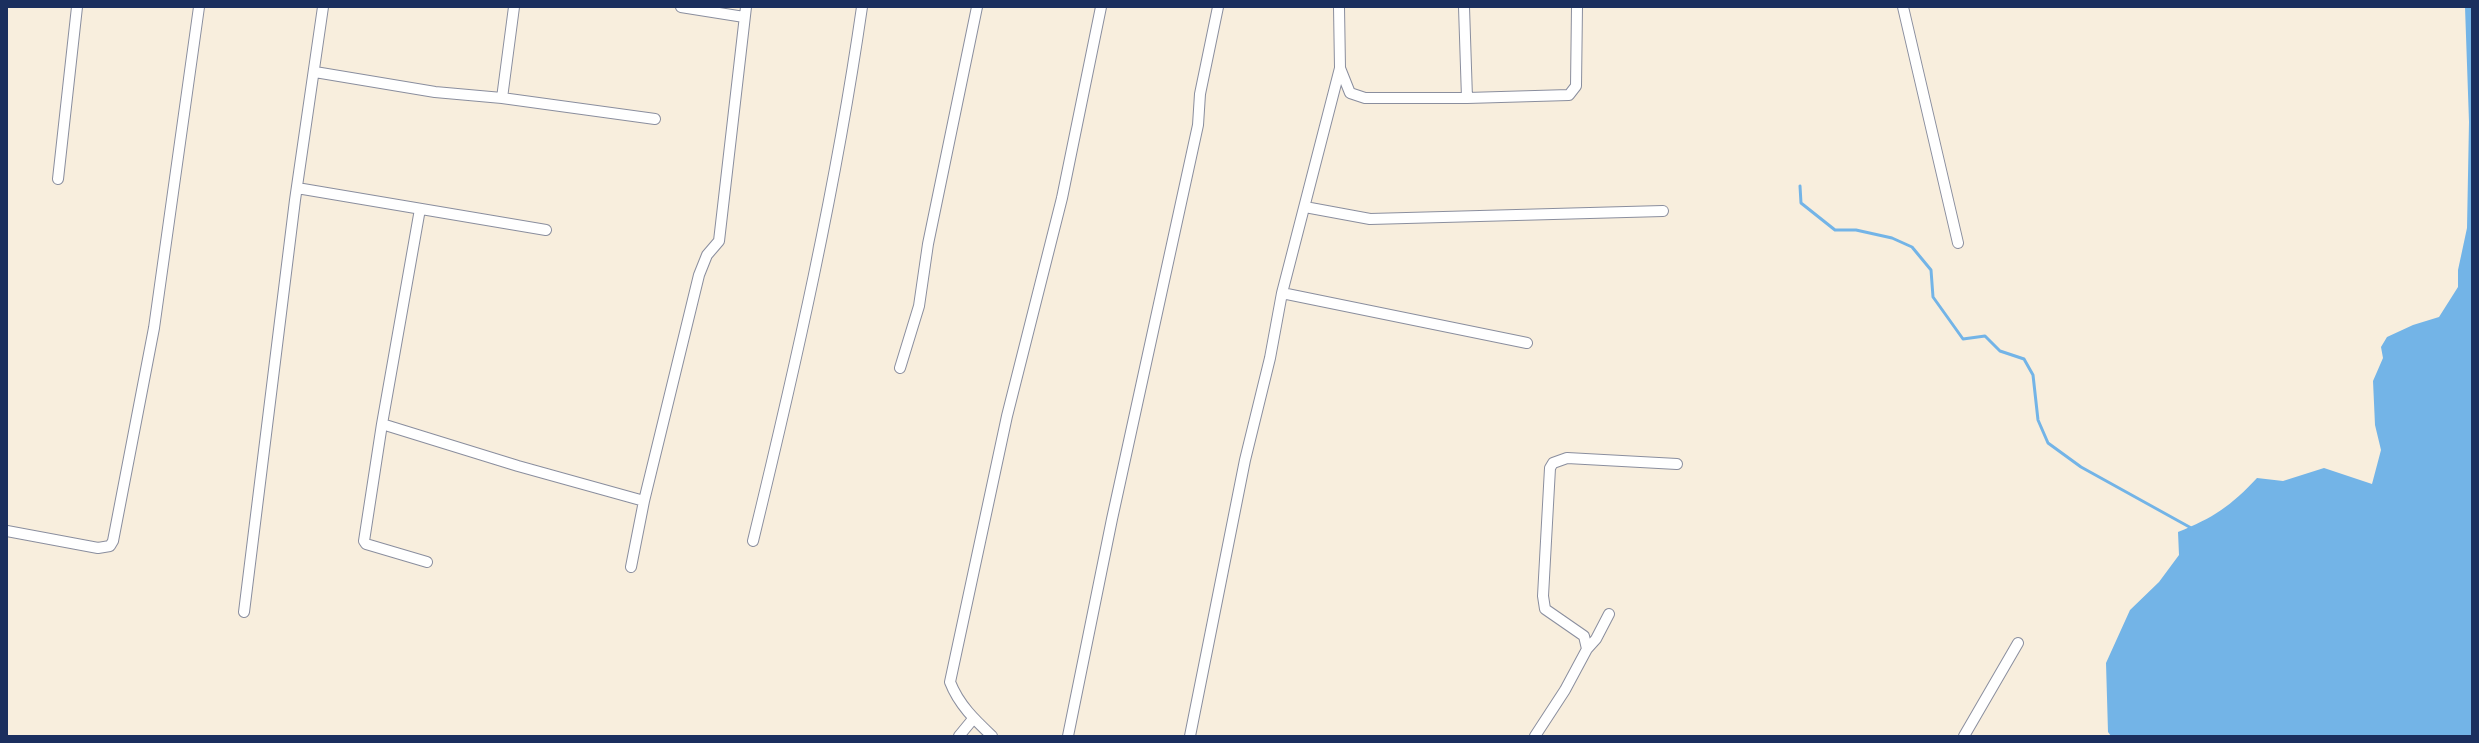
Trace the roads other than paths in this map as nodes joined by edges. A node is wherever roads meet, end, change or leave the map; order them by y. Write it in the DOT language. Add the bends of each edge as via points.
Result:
graph roads {
  1 [pos="77,7"];
  2 [pos="199,7"];
  3 [pos="323,7"];
  4 [pos="514,7"];
  5 [pos="681,7"];
  6 [pos="862,7"];
  7 [pos="977,7"];
  8 [pos="1101,7"];
  9 [pos="1218,7"];
  10 [pos="1339,7"];
  11 [pos="1464,7"];
  12 [pos="1577,7"];
  13 [pos="1903,7"];
  14 [pos="745,12"];
  15 [pos="1340,68"];
  16 [pos="315,72"];
  17 [pos="502,98"];
  18 [pos="1467,98"];
  19 [pos="655,119"];
  20 [pos="58,178"];
  21 [pos="297,188"];
  22 [pos="1305,207"];
  23 [pos="420,209"];
  24 [pos="1662,211"];
  25 [pos="546,230"];
  26 [pos="1958,243"];
  27 [pos="1282,293"];
  28 [pos="1527,343"];
  29 [pos="900,368"];
  30 [pos="382,424"];
  31 [pos="1676,464"];
  32 [pos="644,501"];
  33 [pos="7,531"];
  34 [pos="753,541"];
  35 [pos="427,562"];
  36 [pos="631,568"];
  37 [pos="244,612"];
  38 [pos="1609,614"];
  39 [pos="2018,643"];
  40 [pos="1587,649"];
  41 [pos="973,719"];
  42 [pos="959,736"];
  43 [pos="992,736"];
  44 [pos="1068,736"];
  45 [pos="1190,736"];
  46 [pos="1534,736"];
  47 [pos="1964,736"];
  1 -- 20 [label="street"];
  2 -- 33 [label="street" via="155,321 113,541 110,546 98,548"];
  3 -- 16 [label="street"];
  4 -- 17 [label="street"];
  5 -- 14 [label="street"];
  6 -- 34 [label="street" via="847,112 796,365"];
  7 -- 29 [label="street" via="928,244 919,306"];
  8 -- 41 [label="street" via="1062,198 1008,416 950,682 955,695"];
  9 -- 44 [label="street" via="1200,94 1198,125 1112,519"];
  10 -- 15 [label="street"];
  11 -- 18 [label="street"];
  12 -- 18 [label="street" via="1576,86 1569,95"];
  13 -- 26 [label="street"];
  14 -- 32 [label="street" via="719,241 707,255 699,275"];
  15 -- 18 [label="street" via="1350,92 1365,98"];
  15 -- 22 [label="street"];
  16 -- 17 [label="street" via="434,92"];
  16 -- 21 [label="street"];
  17 -- 19 [label="street"];
  21 -- 23 [label="street"];
  21 -- 37 [label="street"];
  22 -- 24 [label="street" via="1370,219"];
  22 -- 27 [label="street"];
  23 -- 25 [label="street"];
  23 -- 30 [label="street"];
  27 -- 28 [label="street"];
  27 -- 45 [label="street"];
  30 -- 32 [label="street"];
  30 -- 35 [label="street" via="364,541 366,544"];
  31 -- 40 [label="street" via="1567,458 1553,463 1550,468 1543,596 1545,609 1584,636"];
  32 -- 36 [label="street"];
  38 -- 40 [label="street" via="1596,639"];
  39 -- 47 [label="street"];
  40 -- 46 [label="street" via="1565,690"];
  41 -- 42 [label="street"];
  41 -- 43 [label="street"];
}
